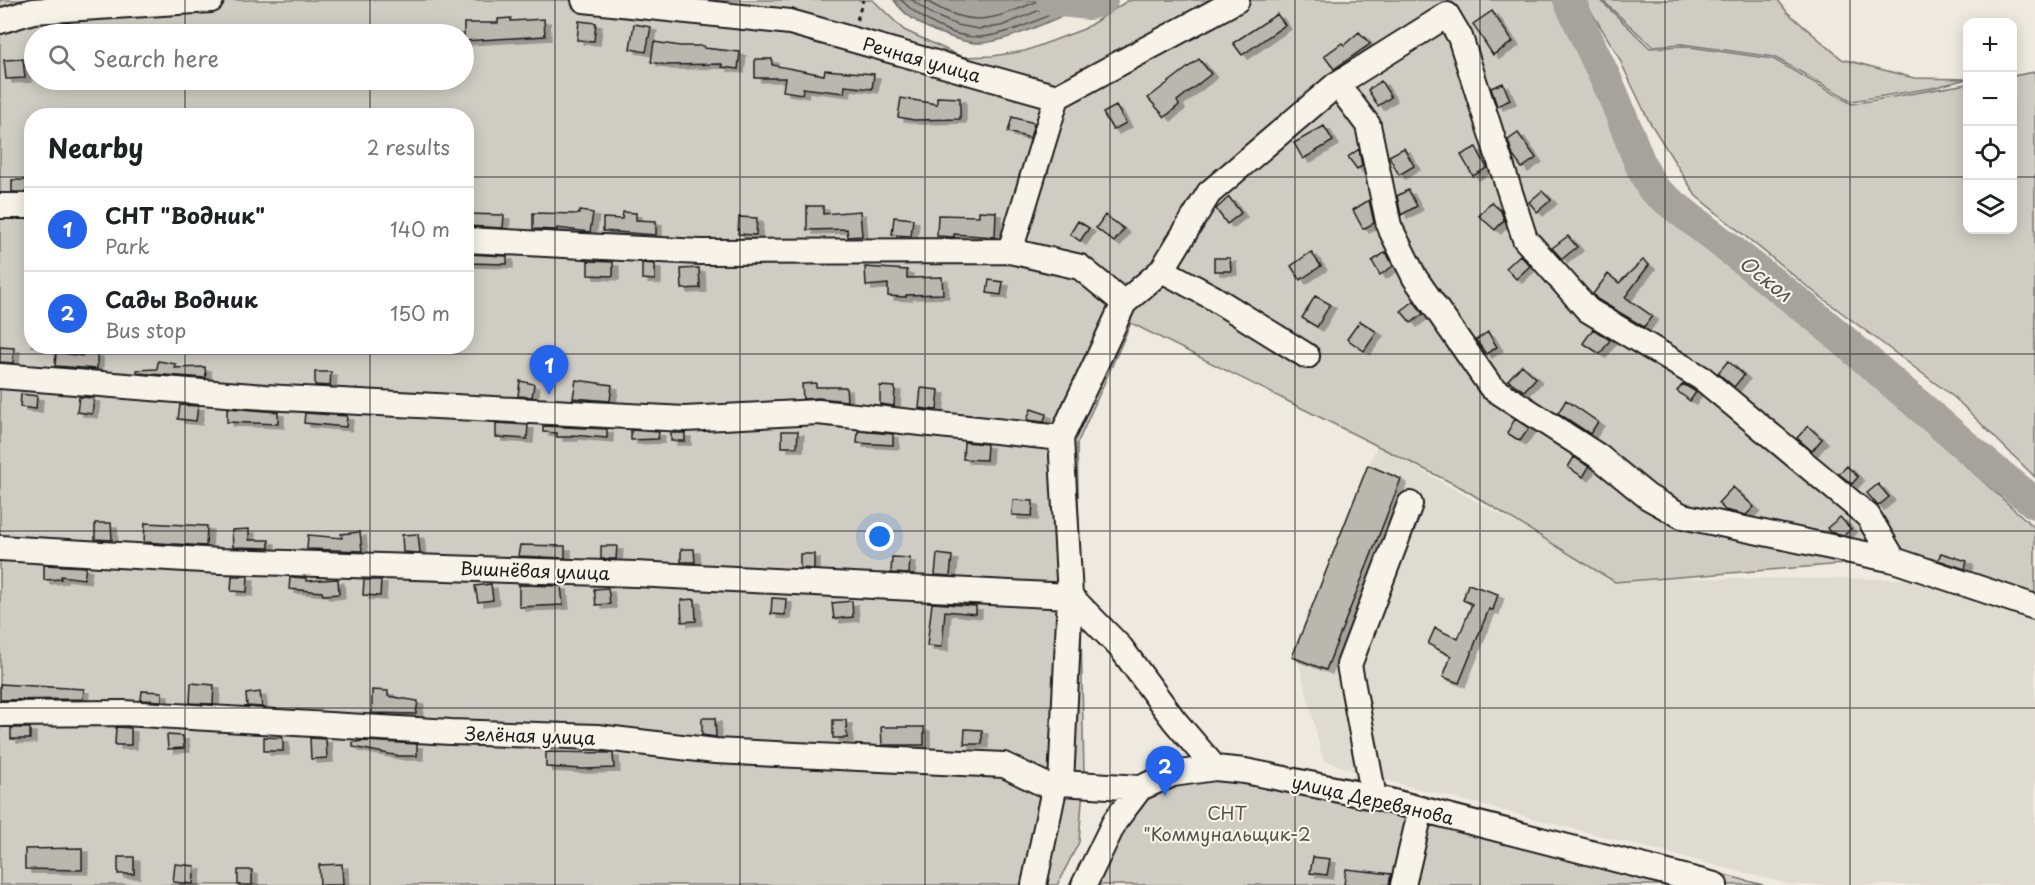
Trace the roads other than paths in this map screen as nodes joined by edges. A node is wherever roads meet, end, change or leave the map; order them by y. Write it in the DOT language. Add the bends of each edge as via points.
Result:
graph roads {
  1 [pos="211,0"];
  2 [pos="584,0"];
  3 [pos="1237,0"];
  4 [pos="0,21"];
  5 [pos="1337,84"];
  6 [pos="1057,97"];
  7 [pos="0,206"];
  8 [pos="24,206"];
  9 [pos="474,240"];
  10 [pos="1010,251"];
  11 [pos="1162,270"];
  12 [pos="1124,303"];
  13 [pos="1307,356"];
  14 [pos="0,376"];
  15 [pos="1061,438"];
  16 [pos="1410,504"];
  17 [pos="0,548"];
  18 [pos="1894,560"];
  19 [pos="1070,596"];
  20 [pos="2035,607"];
  21 [pos="0,714"];
  22 [pos="1215,768"];
  23 [pos="1058,786"];
  24 [pos="1140,788"];
  25 [pos="1374,797"];
  26 [pos="1421,809"];
  27 [pos="1678,880"];
  28 [pos="1034,885"];
  29 [pos="1084,885"];
  30 [pos="1402,885"];
  31 [pos="1715,885"];
  1 -- 4 [label="street" via="33,11"];
  2 -- 6 [label="street, Речная улица" via="790,22"];
  3 -- 6 [label="street"];
  5 -- 11 [label="street" via="1209,193"];
  5 -- 18 [label="street" via="1368,125 1389,226 1415,278 1491,387 1598,456 1648,497 1682,516"];
  5 -- 18 [label="street" via="1447,15 1461,37 1525,238 1588,310 1703,379 1868,516"];
  6 -- 10 [label="street"];
  7 -- 8 [label="street"];
  9 -- 10 [label="street" via="700,252"];
  10 -- 12 [label="street" via="1080,267"];
  11 -- 12 [label="street"];
  11 -- 13 [label="street"];
  12 -- 15 [label="street"];
  14 -- 15 [label="street" via="265,397 685,419 818,412"];
  15 -- 19 [label="street"];
  16 -- 25 [label="street" via="1349,665"];
  17 -- 19 [label="street, Вишнёвая улица" via="220,561 635,574"];
  18 -- 20 [label="street"];
  19 -- 22 [label="street" via="1121,648"];
  19 -- 23 [label="street"];
  21 -- 23 [label="street, Зелёная улица" via="123,713 597,737 715,751 1004,765"];
  22 -- 24 [label="street, улица Деревянова" via="1173,774"];
  22 -- 25 [label="street, улица Деревянова"];
  23 -- 24 [label="street"];
  23 -- 28 [label="street"];
  24 -- 29 [label="street, улица Деревянова" via="1114,821"];
  25 -- 26 [label="street, улица Деревянова"];
  26 -- 27 [label="street, улица Деревянова"];
  26 -- 30 [label="street"];
  27 -- 31 [label="street, улица Деревянова"];
}
